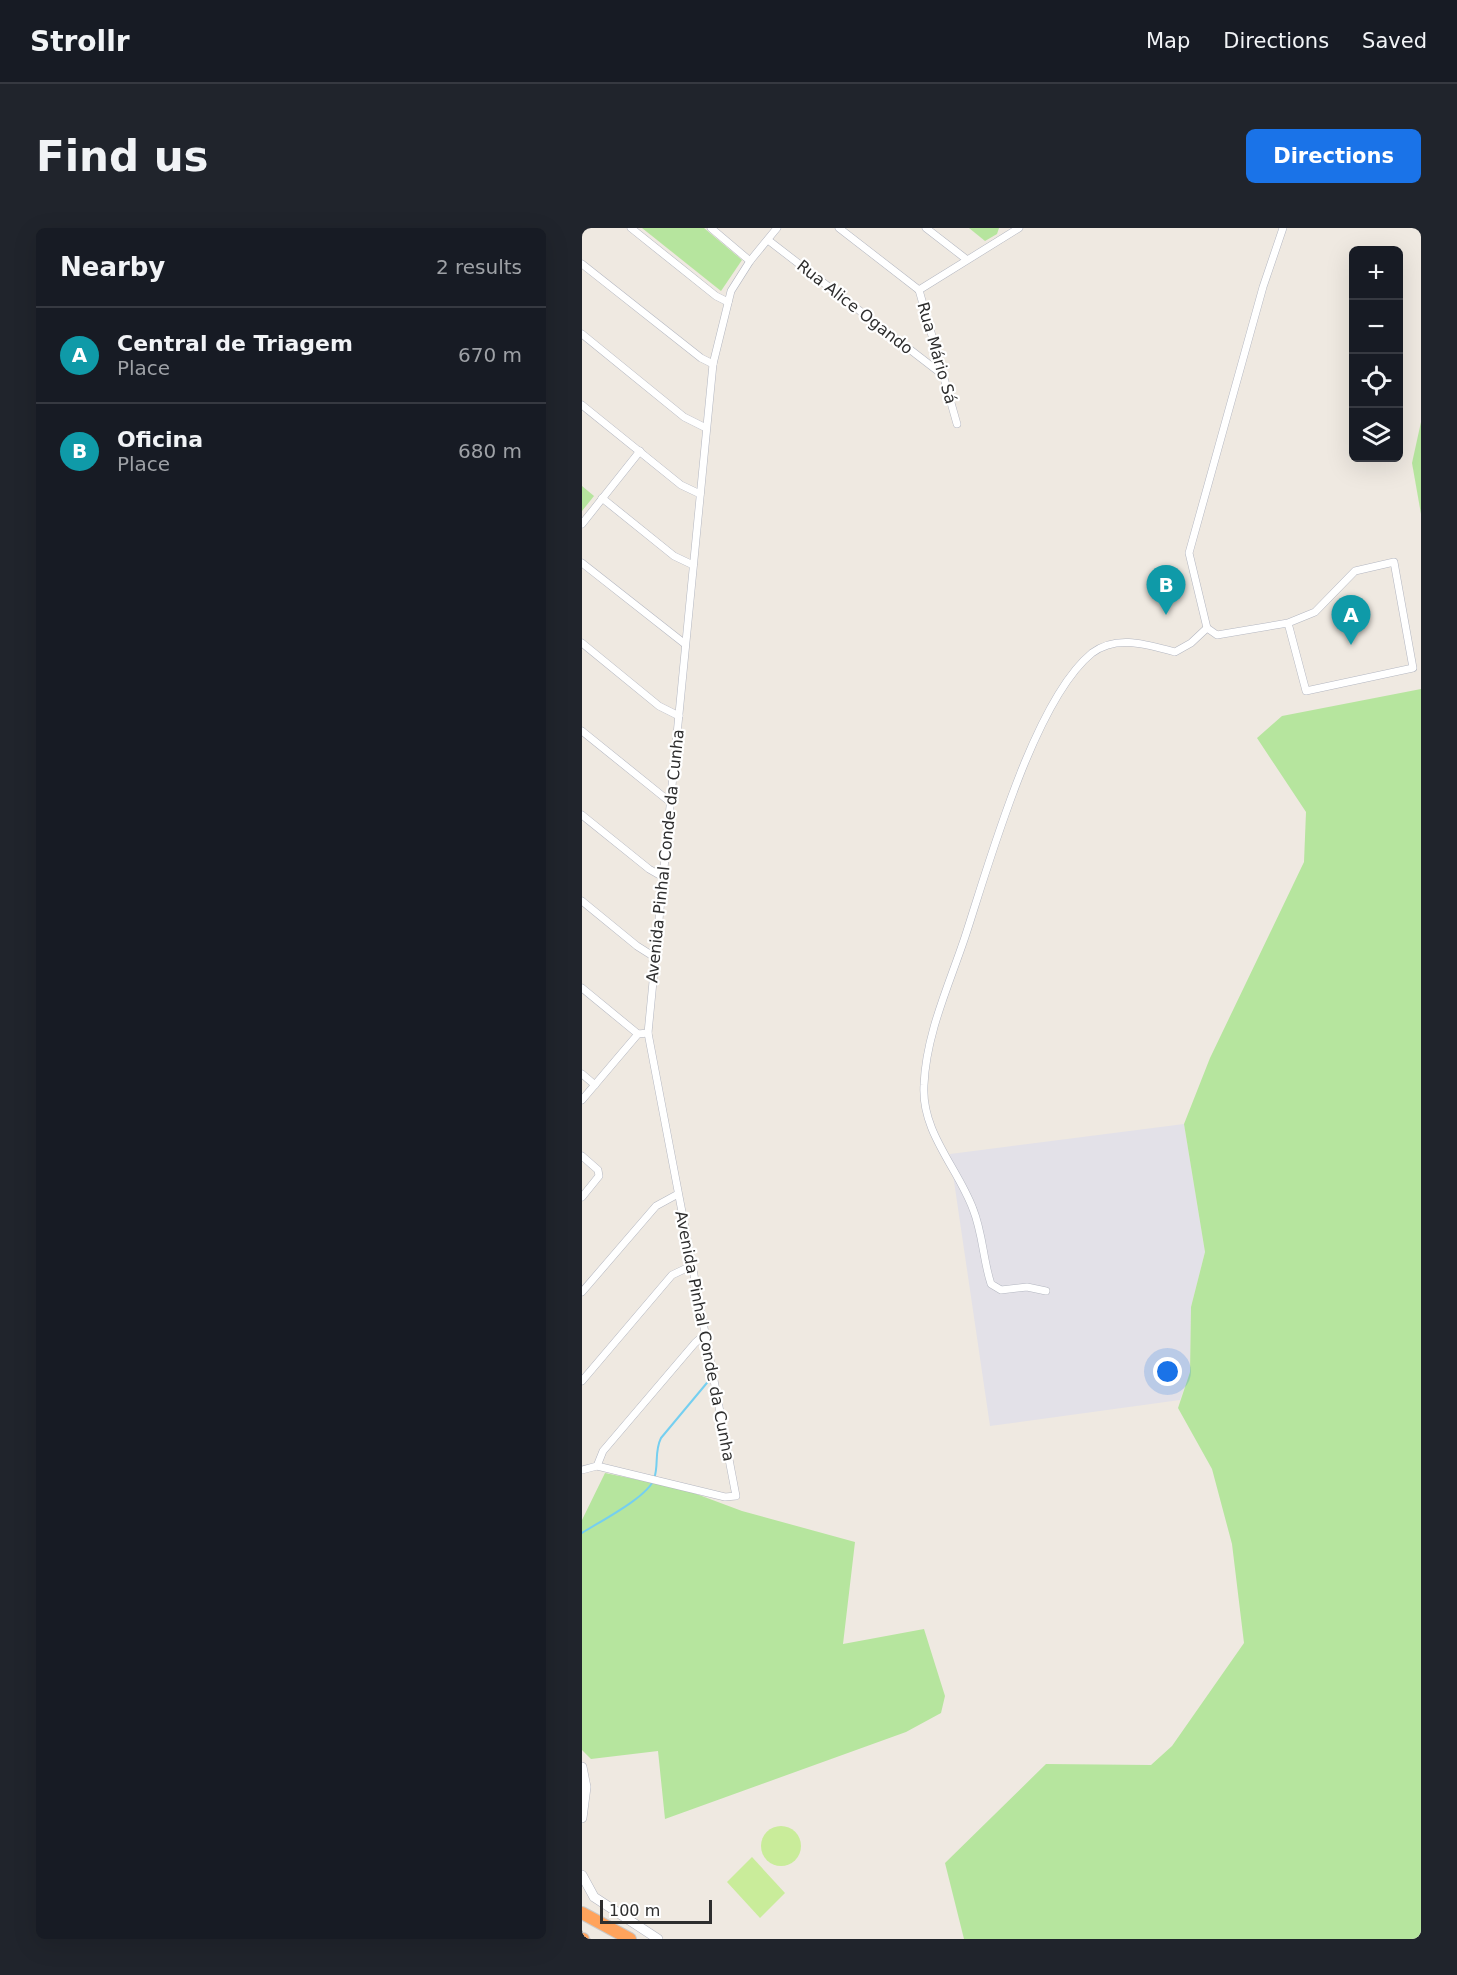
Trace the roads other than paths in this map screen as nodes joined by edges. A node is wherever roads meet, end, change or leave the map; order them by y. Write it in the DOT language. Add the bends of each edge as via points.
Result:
graph roads {
  1 [pos="631,228"];
  2 [pos="711,228"];
  3 [pos="777,228"];
  4 [pos="839,228"];
  5 [pos="926,228"];
  6 [pos="1283,228"];
  7 [pos="1014,229"];
  8 [pos="768,240"];
  9 [pos="966,259"];
  10 [pos="750,261"];
  11 [pos="582,264"];
  12 [pos="920,290"];
  13 [pos="728,302"];
  14 [pos="582,334"];
  15 [pos="713,364"];
  16 [pos="943,375"];
  17 [pos="582,405"];
  18 [pos="957,424"];
  19 [pos="706,428"];
  20 [pos="640,451"];
  21 [pos="700,494"];
  22 [pos="602,498"];
  23 [pos="582,524"];
  24 [pos="582,563"];
  25 [pos="693,565"];
  26 [pos="1288,623"];
  27 [pos="1207,627"];
  28 [pos="582,643"];
  29 [pos="685,644"];
  30 [pos="679,716"];
  31 [pos="582,731"];
  32 [pos="670,802"];
  33 [pos="582,815"];
  34 [pos="663,877"];
  35 [pos="582,901"];
  36 [pos="656,958"];
  37 [pos="582,988"];
  38 [pos="648,1033"];
  39 [pos="638,1034"];
  40 [pos="582,1074"];
  41 [pos="595,1085"];
  42 [pos="582,1100"];
  43 [pos="582,1156"];
  44 [pos="678,1194"];
  45 [pos="582,1197"];
  46 [pos="691,1266"];
  47 [pos="1046,1291"];
  48 [pos="582,1292"];
  49 [pos="704,1336"];
  50 [pos="582,1381"];
  51 [pos="597,1466"];
  52 [pos="582,1470"];
  53 [pos="582,1767"];
  54 [pos="582,1818"];
  55 [pos="582,1875"];
  56 [pos="582,1905"];
  57 [pos="582,1913"];
  58 [pos="624,1936"];
  59 [pos="658,1939"];
  1 -- 13 [label="street"];
  2 -- 10 [label="street"];
  3 -- 8 [label="street, Avenida Pinhal Conde da Cunha"];
  4 -- 12 [label="street"];
  5 -- 9 [label="street"];
  6 -- 27 [label="street" via="1189,553"];
  7 -- 9 [label="street, Rua Mário Sá"];
  8 -- 10 [label="street, Avenida Pinhal Conde da Cunha"];
  8 -- 16 [label="street, Rua Alice Ogando"];
  9 -- 12 [label="street, Rua Mário Sá"];
  10 -- 13 [label="street, Avenida Pinhal Conde da Cunha"];
  11 -- 15 [label="street"];
  12 -- 16 [label="street, Rua Mário Sá"];
  13 -- 15 [label="street, Avenida Pinhal Conde da Cunha"];
  14 -- 19 [label="street" via="684,417"];
  15 -- 19 [label="street, Avenida Pinhal Conde da Cunha"];
  16 -- 18 [label="street, Rua Mário Sá"];
  17 -- 20 [label="street"];
  19 -- 21 [label="street, Avenida Pinhal Conde da Cunha"];
  20 -- 21 [label="street" via="681,485"];
  20 -- 22 [label="street"];
  21 -- 25 [label="street, Avenida Pinhal Conde da Cunha"];
  22 -- 23 [label="street"];
  22 -- 25 [label="street" via="674,556"];
  24 -- 29 [label="street"];
  25 -- 29 [label="street, Avenida Pinhal Conde da Cunha"];
  26 -- 26 [label="street" via="1306,691 1413,668 1394,562 1355,571 1315,612"];
  26 -- 27 [label="street" via="1217,635"];
  27 -- 47 [label="street" via="1175,652 1141,643 1115,643 1093,653 1077,669 1045,720 1013,795 931,1036 923,1086 929,1118 939,1147 963,1185 974,1212 991,1284 1001,1290 1027,1287"];
  28 -- 30 [label="street" via="659,706"];
  29 -- 30 [label="street, Avenida Pinhal Conde da Cunha"];
  30 -- 32 [label="street, Avenida Pinhal Conde da Cunha"];
  31 -- 32 [label="street"];
  32 -- 34 [label="street, Avenida Pinhal Conde da Cunha"];
  33 -- 34 [label="street"];
  34 -- 36 [label="street, Avenida Pinhal Conde da Cunha"];
  35 -- 36 [label="street"];
  36 -- 38 [label="street, Avenida Pinhal Conde da Cunha"];
  37 -- 39 [label="street"];
  38 -- 39 [label="street"];
  38 -- 44 [label="street, Avenida Pinhal Conde da Cunha"];
  39 -- 41 [label="street"];
  40 -- 41 [label="street"];
  41 -- 42 [label="street"];
  43 -- 45 [label="street" via="598,1170 599,1176"];
  44 -- 46 [label="street, Avenida Pinhal Conde da Cunha"];
  44 -- 48 [label="street" via="656,1206"];
  46 -- 49 [label="street, Avenida Pinhal Conde da Cunha"];
  46 -- 50 [label="street" via="672,1275"];
  49 -- 51 [label="street" via="603,1451"];
  49 -- 51 [label="street, Avenida Pinhal Conde da Cunha" via="736,1496 725,1497"];
  51 -- 52 [label="street"];
  53 -- 54 [label="street" via="586,1787"];
  55 -- 59 [label="street" via="594,1897"];
  56 -- 58 [label="highway"];
  57 -- 58 [label="highway"];
}
